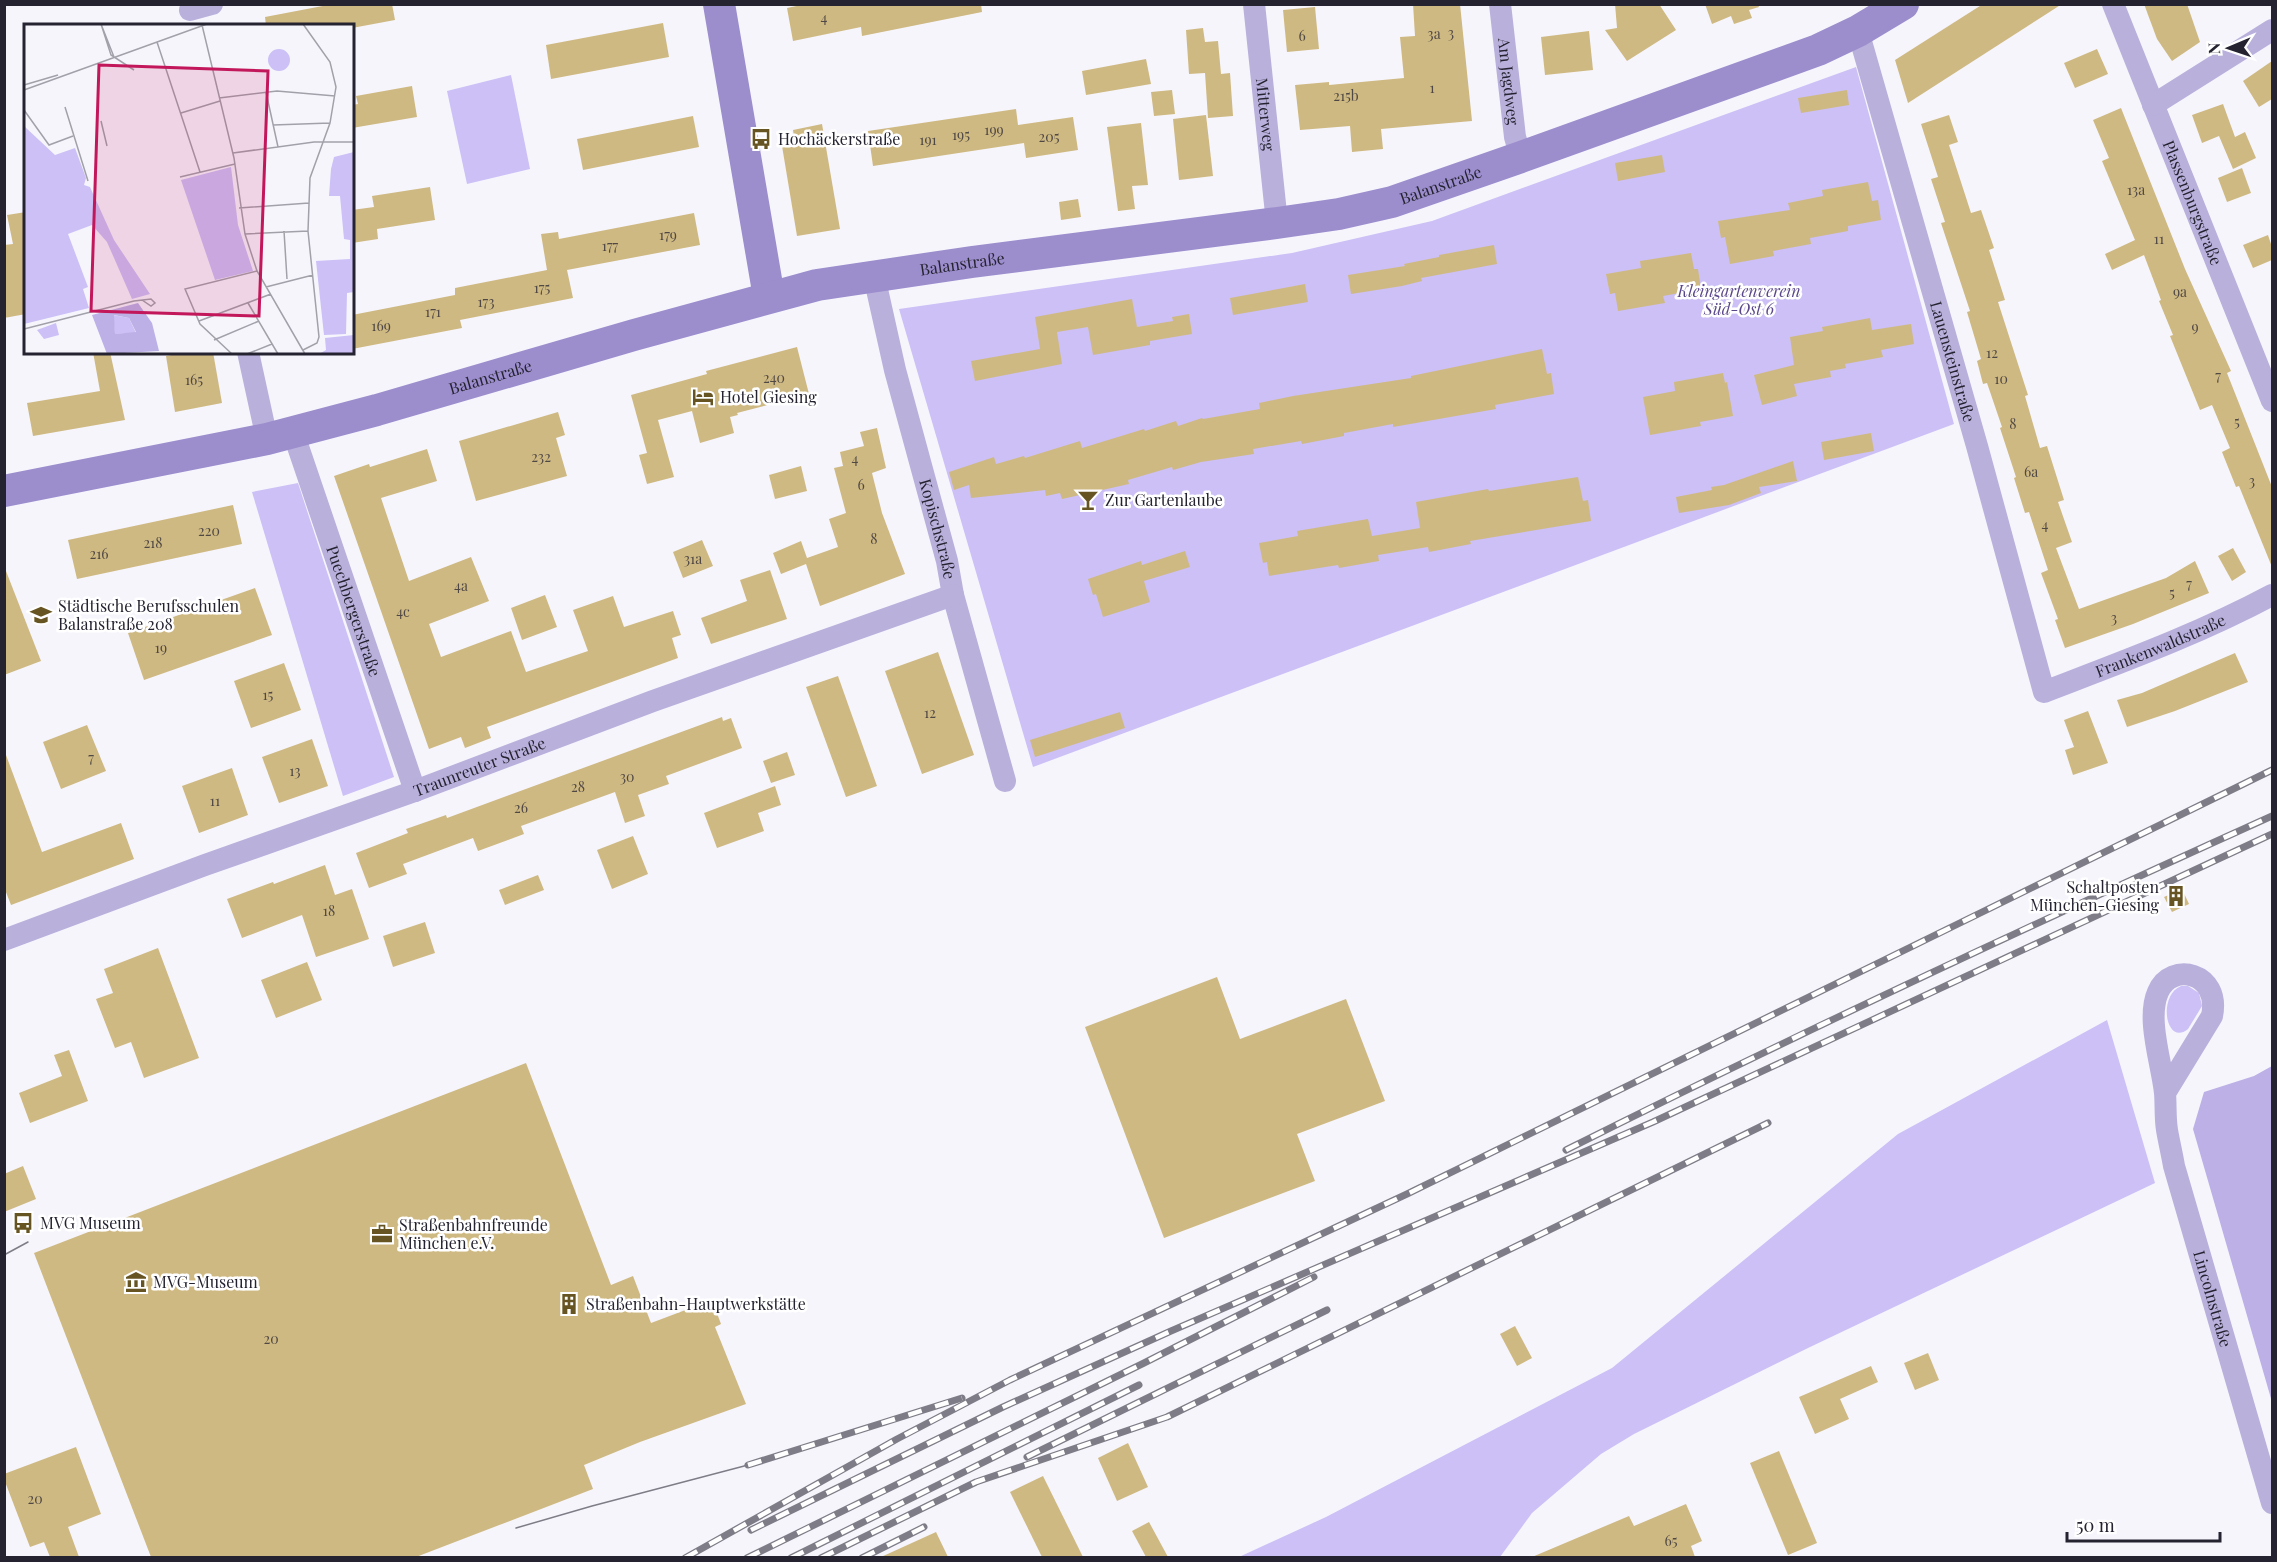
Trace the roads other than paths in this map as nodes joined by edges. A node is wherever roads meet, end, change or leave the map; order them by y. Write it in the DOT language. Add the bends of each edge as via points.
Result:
graph roads {
  1 [pos="212,4"];
  2 [pos="719,4"];
  3 [pos="1254,4"];
  4 [pos="1500,4"];
  5 [pos="1903,4"];
  6 [pos="2113,4"];
  7 [pos="191,13"];
  8 [pos="2272,30"];
  9 [pos="1858,32"];
  10 [pos="2153,105"];
  11 [pos="1521,157"];
  12 [pos="1277,223"];
  13 [pos="874,276"];
  14 [pos="769,297"];
  15 [pos="249,354"];
  16 [pos="2272,401"];
  17 [pos="280,435"];
  18 [pos="4,491"];
  19 [pos="953,595"];
  20 [pos="2272,595"];
  21 [pos="2044,692"];
  22 [pos="1005,781"];
  23 [pos="415,791"];
  24 [pos="4,940"];
  25 [pos="2165,1093"];
  26 [pos="2272,1503"];
  1 -- 7 [label="street"];
  2 -- 14 [label="street"];
  3 -- 12 [label="street, Mitterweg"];
  4 -- 11 [label="street, Am Jagdweg" via="1515,137"];
  5 -- 9 [label="street, Balanstraße"];
  6 -- 10 [label="street, Plassenburgstraße"];
  8 -- 10 [label="street"];
  9 -- 11 [label="street, Balanstraße"];
  9 -- 21 [label="street, Lauensteinstraße"];
  10 -- 16 [label="street, Plassenburgstraße"];
  11 -- 12 [label="street, Balanstraße" via="1392,202"];
  12 -- 13 [label="street, Balanstraße"];
  13 -- 14 [label="street, Balanstraße"];
  13 -- 19 [label="street, Kopischstraße"];
  14 -- 17 [label="street, Balanstraße"];
  15 -- 17 [label="street, Puechbergerstraße"];
  17 -- 18 [label="street, Balanstraße"];
  17 -- 23 [label="street, Puechbergerstraße"];
  19 -- 22 [label="street, Kopischstraße"];
  19 -- 23 [label="street, Traunreuter Straße" via="653,701"];
  20 -- 21 [label="street, Frankenwaldstraße" via="2184,638"];
  23 -- 24 [label="street, Traunreuter Straße"];
  25 -- 25 [label="street, Lincolnstraße" via="2212,1016 2212,993 2197,976 2174,976 2158,992 2154,1009"];
  25 -- 26 [label="street, Lincolnstraße" via="2174,1166"];
}
